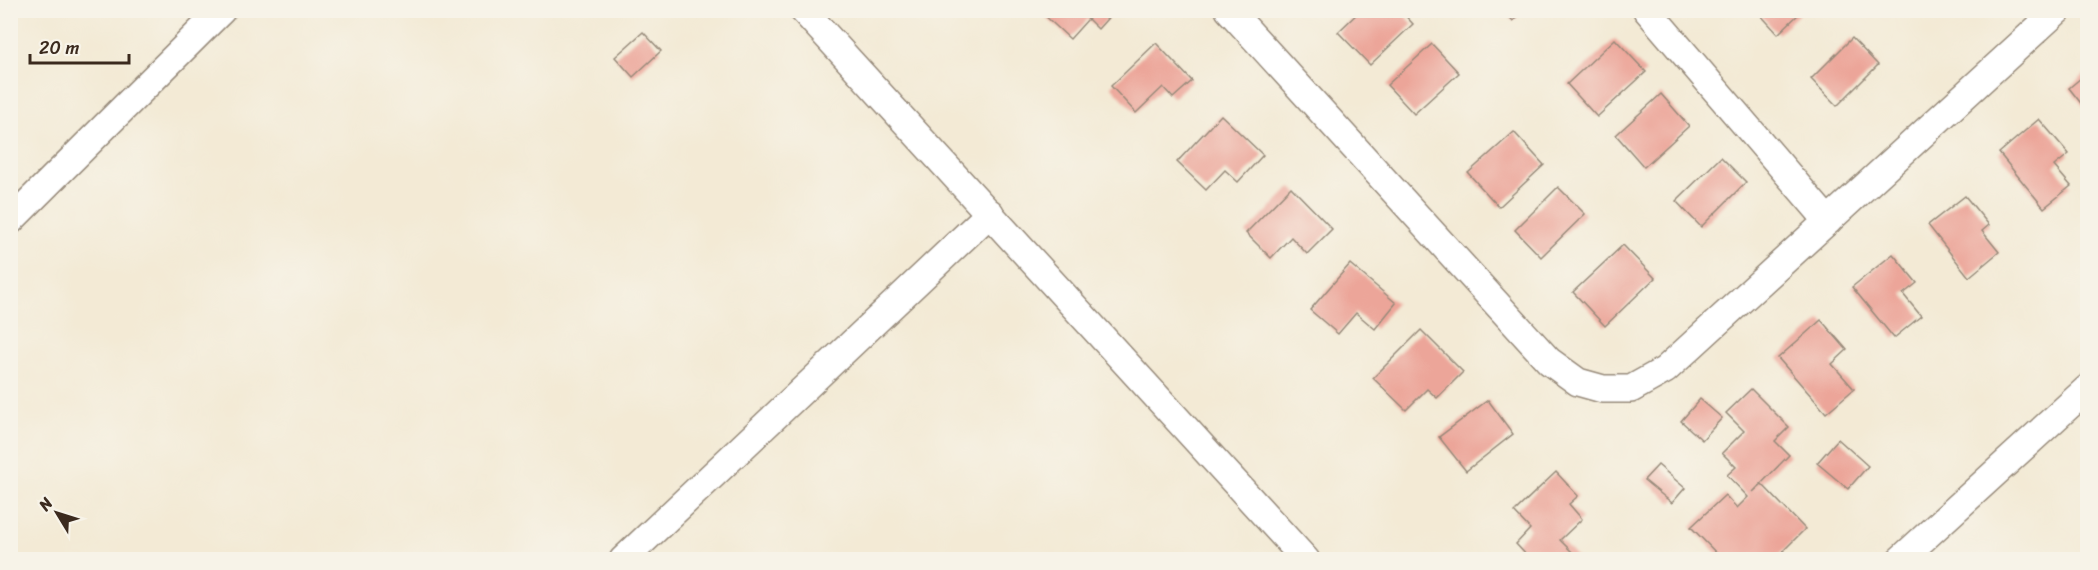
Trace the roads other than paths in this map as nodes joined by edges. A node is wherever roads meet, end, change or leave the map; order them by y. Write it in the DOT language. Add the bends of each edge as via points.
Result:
graph roads {
  1 [pos="222,10"];
  2 [pos="803,10"];
  3 [pos="1229,10"];
  4 [pos="1647,10"];
  5 [pos="2058,10"];
  6 [pos="990,213"];
  7 [pos="10,221"];
  8 [pos="1828,221"];
  9 [pos="2088,388"];
  10 [pos="623,560"];
  11 [pos="1306,560"];
  12 [pos="1900,560"];
  1 -- 7 [label="street"];
  2 -- 6 [label="street"];
  3 -- 8 [label="street" via="1549,361 1578,382 1603,389 1631,389 1665,370"];
  4 -- 8 [label="street"];
  5 -- 8 [label="street"];
  6 -- 10 [label="street"];
  6 -- 11 [label="street"];
  9 -- 12 [label="street"];
}
